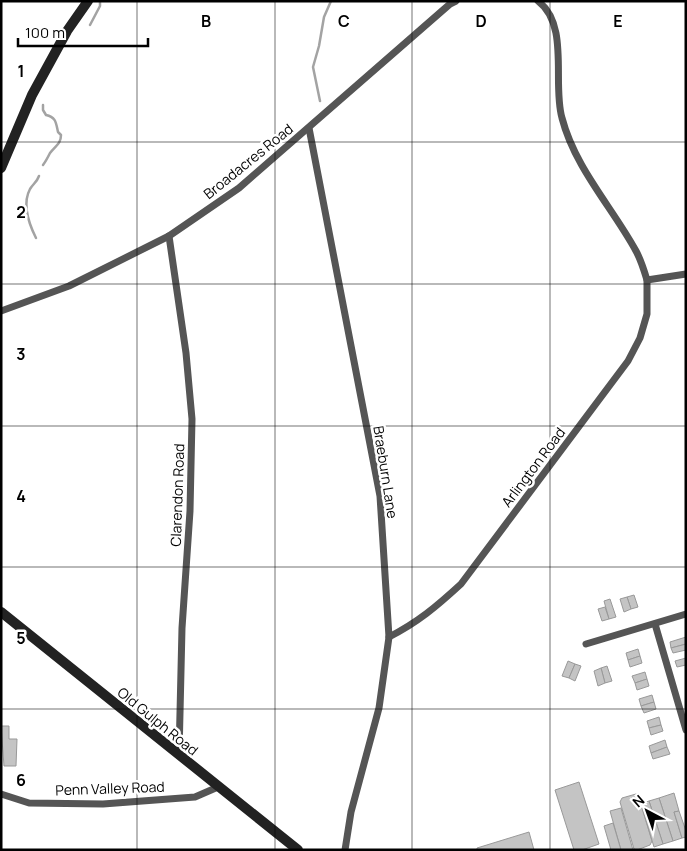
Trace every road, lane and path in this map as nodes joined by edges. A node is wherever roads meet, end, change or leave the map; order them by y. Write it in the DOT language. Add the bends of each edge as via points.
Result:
graph roads {
  1 [pos="88,1"];
  2 [pos="456,1"];
  3 [pos="538,1"];
  4 [pos="309,128"];
  5 [pos="1,168"];
  6 [pos="169,236"];
  7 [pos="686,274"];
  8 [pos="647,280"];
  9 [pos="1,311"];
  10 [pos="1,612"];
  11 [pos="686,614"];
  12 [pos="655,624"];
  13 [pos="389,637"];
  14 [pos="586,644"];
  15 [pos="686,730"];
  16 [pos="179,755"];
  17 [pos="218,787"];
  18 [pos="1,794"];
  19 [pos="298,850"];
  20 [pos="345,850"];
  1 -- 5 [label="street" via="67,31 32,95"];
  2 -- 4 [label="street, Broadacres Road"];
  3 -- 8 [label="street" via="553,20 561,116 572,150 637,253"];
  4 -- 6 [label="street, Broadacres Road" via="239,188"];
  4 -- 13 [label="street, Braeburn Lane" via="380,496"];
  6 -- 9 [label="street, Broadacres Road" via="69,286"];
  6 -- 16 [label="street, Clarendon Road" via="192,419"];
  7 -- 8 [label="street"];
  8 -- 13 [label="street, Arlington Road" via="647,314 640,338 628,361 460,584 413,625"];
  10 -- 16 [label="street, Old Gulph Road"];
  11 -- 12 [label="street"];
  12 -- 14 [label="street"];
  12 -- 15 [label="street"];
  13 -- 20 [label="street, Braeburn Lane" via="379,708 351,812"];
  16 -- 17 [label="street, Old Gulph Road"];
  17 -- 18 [label="street, Penn Valley Road" via="195,797 103,804 29,803"];
  17 -- 19 [label="street, Old Gulph Road"];
}
